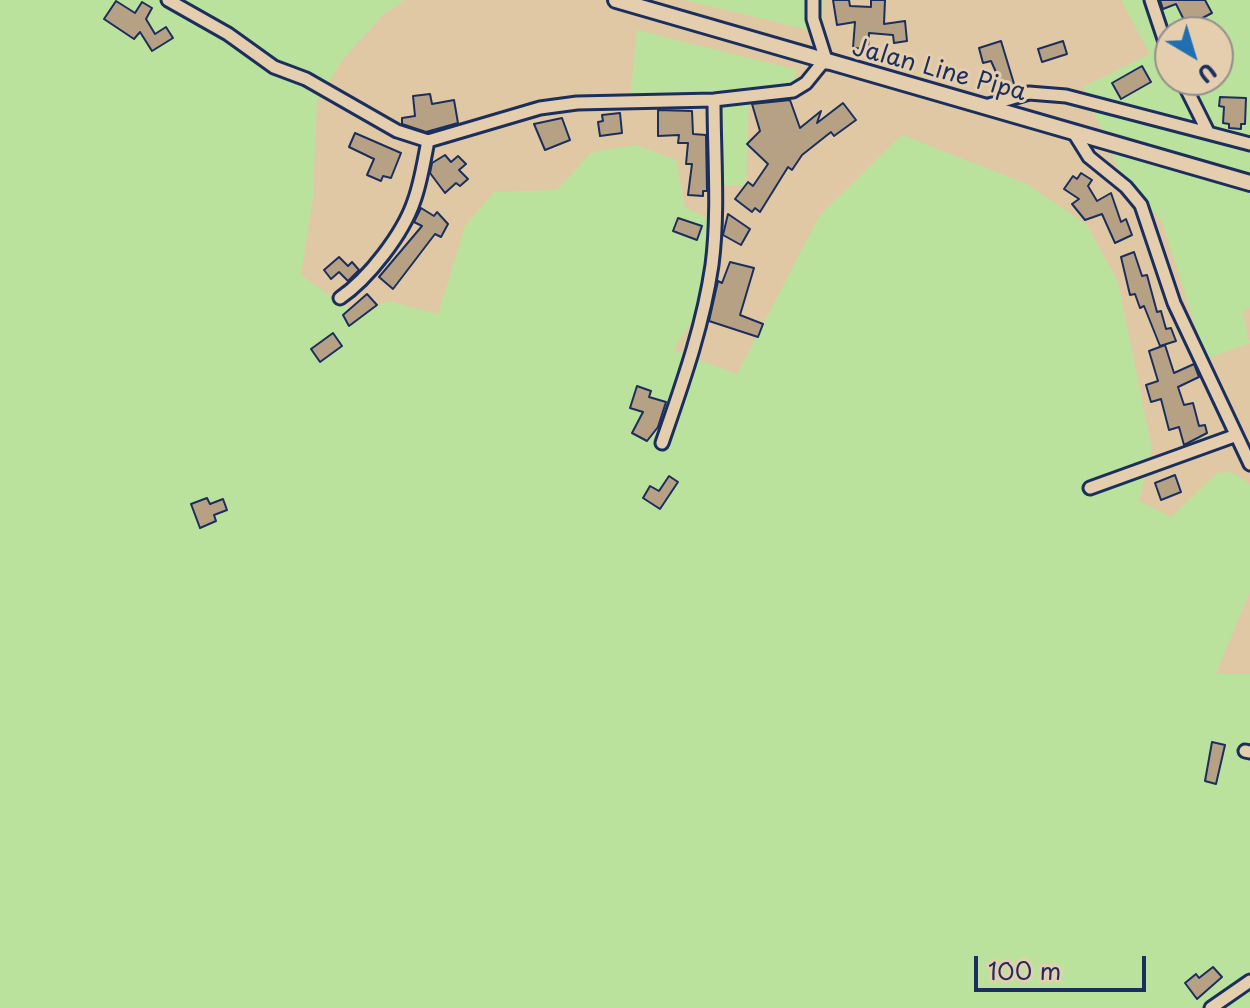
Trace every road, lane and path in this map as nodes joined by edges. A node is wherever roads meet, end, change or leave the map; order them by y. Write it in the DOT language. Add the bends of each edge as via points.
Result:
graph roads {
  1 [pos="168,0"];
  2 [pos="616,0"];
  3 [pos="813,0"];
  4 [pos="825,63"];
  5 [pos="1190,96"];
  6 [pos="714,100"];
  7 [pos="989,105"];
  8 [pos="1207,130"];
  9 [pos="1074,133"];
  10 [pos="428,141"];
  11 [pos="1250,144"];
  12 [pos="1250,183"];
  13 [pos="340,298"];
  14 [pos="1234,436"];
  15 [pos="662,443"];
  16 [pos="1250,464"];
  17 [pos="1090,488"];
  18 [pos="1250,981"];
  19 [pos="1211,1008"];
  1 -- 10 [label="street" via="274,67 306,79 397,131"];
  2 -- 4 [label="main road, Jalan Line Pipa"];
  3 -- 4 [label="street"];
  4 -- 6 [label="street" via="793,91"];
  4 -- 7 [label="main road, Jalan Line Pipa"];
  5 -- 8 [label="street"];
  6 -- 10 [label="street" via="540,108"];
  6 -- 15 [label="street" via="712,265 690,360"];
  7 -- 8 [label="street" via="1029,93 1066,96"];
  7 -- 9 [label="main road, Jalan Line Pipa"];
  8 -- 11 [label="street"];
  9 -- 12 [label="main road, Jalan Line Pipa"];
  9 -- 14 [label="street" via="1089,157 1141,205 1174,303"];
  10 -- 13 [label="street" via="406,219 367,276"];
  14 -- 16 [label="street"];
  14 -- 17 [label="street"];
  18 -- 19 [label="street"];
}
